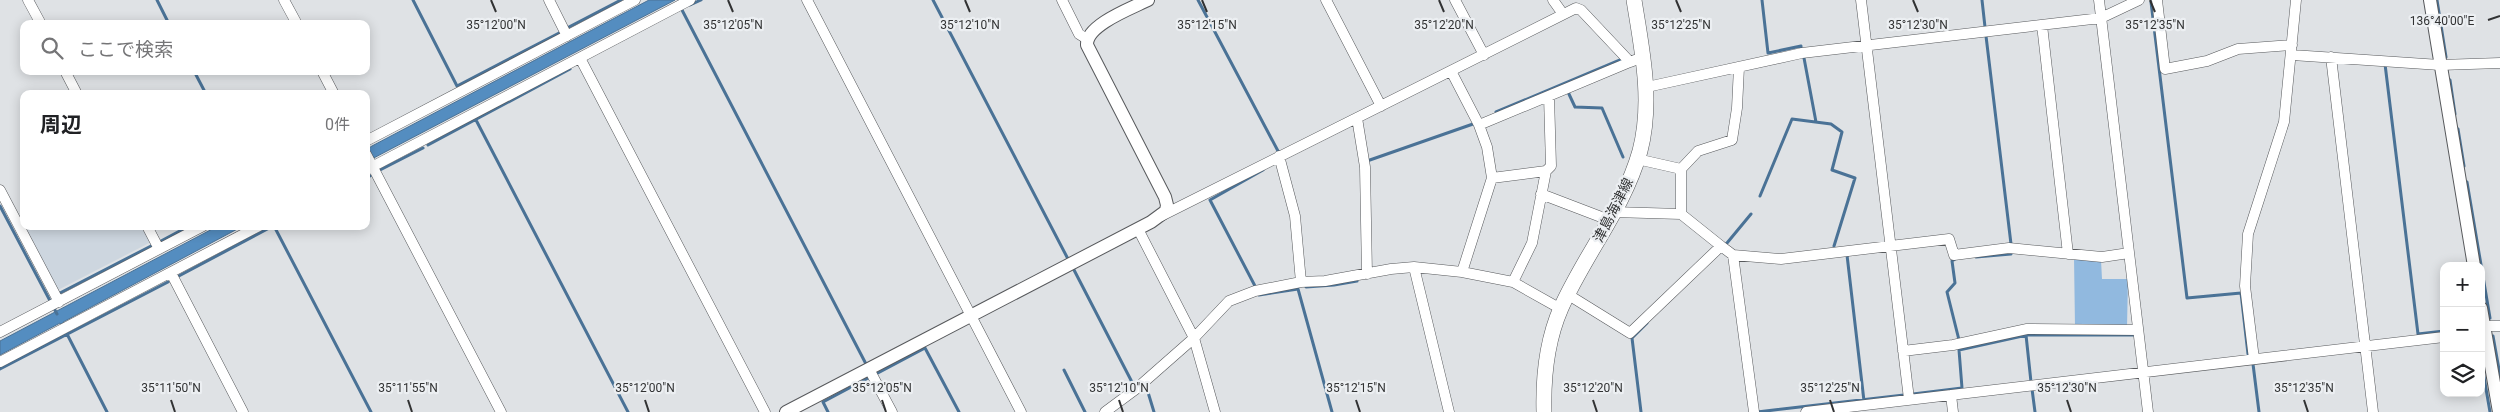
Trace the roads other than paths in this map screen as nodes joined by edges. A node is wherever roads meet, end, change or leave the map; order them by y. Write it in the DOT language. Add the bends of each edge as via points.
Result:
graph roads {
  1 [pos="28,0"];
  2 [pos="284,0"];
  3 [pos="548,0"];
  4 [pos="635,0"];
  5 [pos="690,0"];
  6 [pos="807,0"];
  7 [pos="1062,0"];
  8 [pos="1148,0"];
  9 [pos="1326,0"];
  10 [pos="1455,0"];
  11 [pos="1553,0"];
  12 [pos="1634,0"];
  13 [pos="1861,0"];
  14 [pos="2099,0"];
  15 [pos="2139,0"];
  16 [pos="2157,0"];
  17 [pos="2296,0"];
  18 [pos="2430,0"];
  19 [pos="1563,14"];
  20 [pos="2101,18"];
  21 [pos="38,20"];
  22 [pos="295,20"];
  23 [pos="2042,25"];
  24 [pos="567,36"];
  25 [pos="1087,39"];
  26 [pos="1866,45"];
  27 [pos="2292,50"];
  28 [pos="1484,55"];
  29 [pos="2331,57"];
  30 [pos="580,58"];
  31 [pos="1636,59"];
  32 [pos="2500,63"];
  33 [pos="2440,65"];
  34 [pos="1739,67"];
  35 [pos="1451,72"];
  36 [pos="68,75"];
  37 [pos="324,75"];
  38 [pos="1647,87"];
  39 [pos="75,90"];
  40 [pos="332,90"];
  41 [pos="1548,96"];
  42 [pos="1381,106"];
  43 [pos="1357,118"];
  44 [pos="1479,125"];
  45 [pos="370,139"];
  46 [pos="1280,156"];
  47 [pos="1637,159"];
  48 [pos="370,167"];
  49 [pos="1681,169"];
  50 [pos="1546,171"];
  51 [pos="1492,178"];
  52 [pos="0,190"];
  53 [pos="1541,194"];
  54 [pos="1681,214"];
  55 [pos="1161,216"];
  56 [pos="1611,216"];
  57 [pos="20,229"];
  58 [pos="1138,229"];
  59 [pos="20,230"];
  60 [pos="149,230"];
  61 [pos="195,230"];
  62 [pos="252,230"];
  63 [pos="1890,244"];
  64 [pos="1721,246"];
  65 [pos="159,249"];
  66 [pos="2129,253"];
  67 [pos="2068,254"];
  68 [pos="1733,255"];
  69 [pos="2473,262"];
  70 [pos="1414,267"];
  71 [pos="1462,272"];
  72 [pos="171,273"];
  73 [pos="1367,274"];
  74 [pos="1301,282"];
  75 [pos="1512,282"];
  76 [pos="1568,294"];
  77 [pos="57,302"];
  78 [pos="1561,309"];
  79 [pos="971,315"];
  80 [pos="2500,326"];
  81 [pos="2138,330"];
  82 [pos="2485,330"];
  83 [pos="0,332"];
  84 [pos="2485,335"];
  85 [pos="2440,337"];
  86 [pos="1194,338"];
  87 [pos="2365,346"];
  88 [pos="1903,351"];
  89 [pos="2254,360"];
  90 [pos="0,362"];
  91 [pos="869,368"];
  92 [pos="2143,373"];
  93 [pos="1950,395"];
  94 [pos="1909,400"];
  95 [pos="243,412"];
  96 [pos="500,412"];
  97 [pos="765,412"];
  98 [pos="786,412"];
  99 [pos="892,412"];
  100 [pos="1021,412"];
  101 [pos="1105,412"];
  102 [pos="1215,412"];
  103 [pos="1449,412"];
  104 [pos="1544,412"];
  105 [pos="1754,412"];
  106 [pos="1806,412"];
  107 [pos="1952,412"];
  108 [pos="2148,412"];
  109 [pos="2373,412"];
  110 [pos="2499,412"];
  1 -- 21 [label="street"];
  2 -- 22 [label="street"];
  3 -- 24 [label="street"];
  4 -- 24 [label="street"];
  5 -- 30 [label="street"];
  6 -- 79 [label="street"];
  7 -- 25 [label="street" via="1080,34"];
  8 -- 25 [label="street" via="1093,29"];
  9 -- 42 [label="street"];
  10 -- 28 [label="street"];
  11 -- 19 [label="street"];
  12 -- 31 [label="main road, 津島海津線"];
  13 -- 26 [label="street"];
  14 -- 20 [label="street"];
  15 -- 20 [label="street"];
  16 -- 27 [label="street" via="2165,69 2207,61 2238,49"];
  17 -- 27 [label="street"];
  18 -- 33 [label="street"];
  19 -- 28 [label="street"];
  19 -- 31 [label="street" via="1576,8 1581,10"];
  20 -- 23 [label="street"];
  20 -- 66 [label="street"];
  23 -- 26 [label="street"];
  23 -- 67 [label="street"];
  24 -- 45 [label="street"];
  25 -- 55 [label="street" via="1089,52 1165,197 1168,205"];
  26 -- 34 [label="street" via="1802,53"];
  26 -- 63 [label="street"];
  27 -- 29 [label="street"];
  27 -- 89 [label="street" via="2284,122 2248,234 2245,286"];
  28 -- 35 [label="street"];
  29 -- 33 [label="street"];
  29 -- 87 [label="street"];
  30 -- 48 [label="street"];
  30 -- 97 [label="street"];
  31 -- 38 [label="main road, 津島海津線"];
  31 -- 41 [label="street"];
  32 -- 33 [label="street"];
  33 -- 69 [label="street"];
  34 -- 38 [label="street"];
  34 -- 49 [label="street" via="1732,140 1704,147"];
  35 -- 42 [label="street"];
  35 -- 44 [label="street"];
  36 -- 39 [label="street"];
  37 -- 40 [label="street"];
  38 -- 47 [label="main road, 津島海津線" via="1645,121"];
  41 -- 44 [label="street"];
  41 -- 50 [label="street" via="1552,166"];
  42 -- 43 [label="street"];
  43 -- 46 [label="street"];
  43 -- 73 [label="street" via="1365,167"];
  44 -- 51 [label="street" via="1487,147"];
  46 -- 55 [label="street"];
  46 -- 74 [label="street" via="1295,216"];
  47 -- 49 [label="street"];
  47 -- 56 [label="main road, 津島海津線"];
  48 -- 96 [label="street"];
  49 -- 54 [label="street"];
  50 -- 51 [label="street"];
  50 -- 53 [label="street"];
  51 -- 71 [label="street"];
  52 -- 57 [label="street"];
  53 -- 56 [label="street"];
  53 -- 75 [label="street" via="1532,243"];
  54 -- 56 [label="street"];
  54 -- 64 [label="street"];
  55 -- 58 [label="street"];
  56 -- 76 [label="main road, 津島海津線"];
  58 -- 79 [label="street"];
  58 -- 86 [label="street"];
  59 -- 77 [label="street"];
  60 -- 65 [label="street"];
  61 -- 65 [label="street"];
  62 -- 72 [label="street"];
  63 -- 67 [label="street" via="1949,238 1954,255 2009,248"];
  63 -- 68 [label="street" via="1782,258"];
  63 -- 88 [label="street"];
  64 -- 68 [label="street"];
  64 -- 76 [label="street" via="1630,332"];
  65 -- 77 [label="street"];
  66 -- 67 [label="street" via="2102,257"];
  66 -- 81 [label="street"];
  68 -- 105 [label="street"];
  70 -- 71 [label="street"];
  70 -- 73 [label="street"];
  70 -- 103 [label="street"];
  71 -- 75 [label="street"];
  72 -- 90 [label="street"];
  72 -- 95 [label="street"];
  73 -- 74 [label="street" via="1325,282"];
  74 -- 86 [label="street" via="1240,295 1220,308"];
  75 -- 78 [label="street"];
  76 -- 78 [label="main road, 津島海津線"];
  77 -- 83 [label="street"];
  78 -- 104 [label="main road, 津島海津線" via="1546,360"];
  79 -- 91 [label="street"];
  79 -- 100 [label="street"];
  80 -- 82 [label="street"];
  81 -- 88 [label="street" via="2027,329 1953,345"];
  81 -- 92 [label="street"];
  84 -- 110 [label="street"];
  85 -- 87 [label="street"];
  86 -- 101 [label="street"];
  86 -- 102 [label="street"];
  87 -- 89 [label="street"];
  87 -- 109 [label="street"];
  88 -- 94 [label="street"];
  89 -- 92 [label="street"];
  91 -- 98 [label="street"];
  91 -- 99 [label="street"];
  92 -- 93 [label="street"];
  92 -- 108 [label="street"];
  93 -- 94 [label="street"];
  93 -- 107 [label="street"];
  94 -- 106 [label="street"];
}
